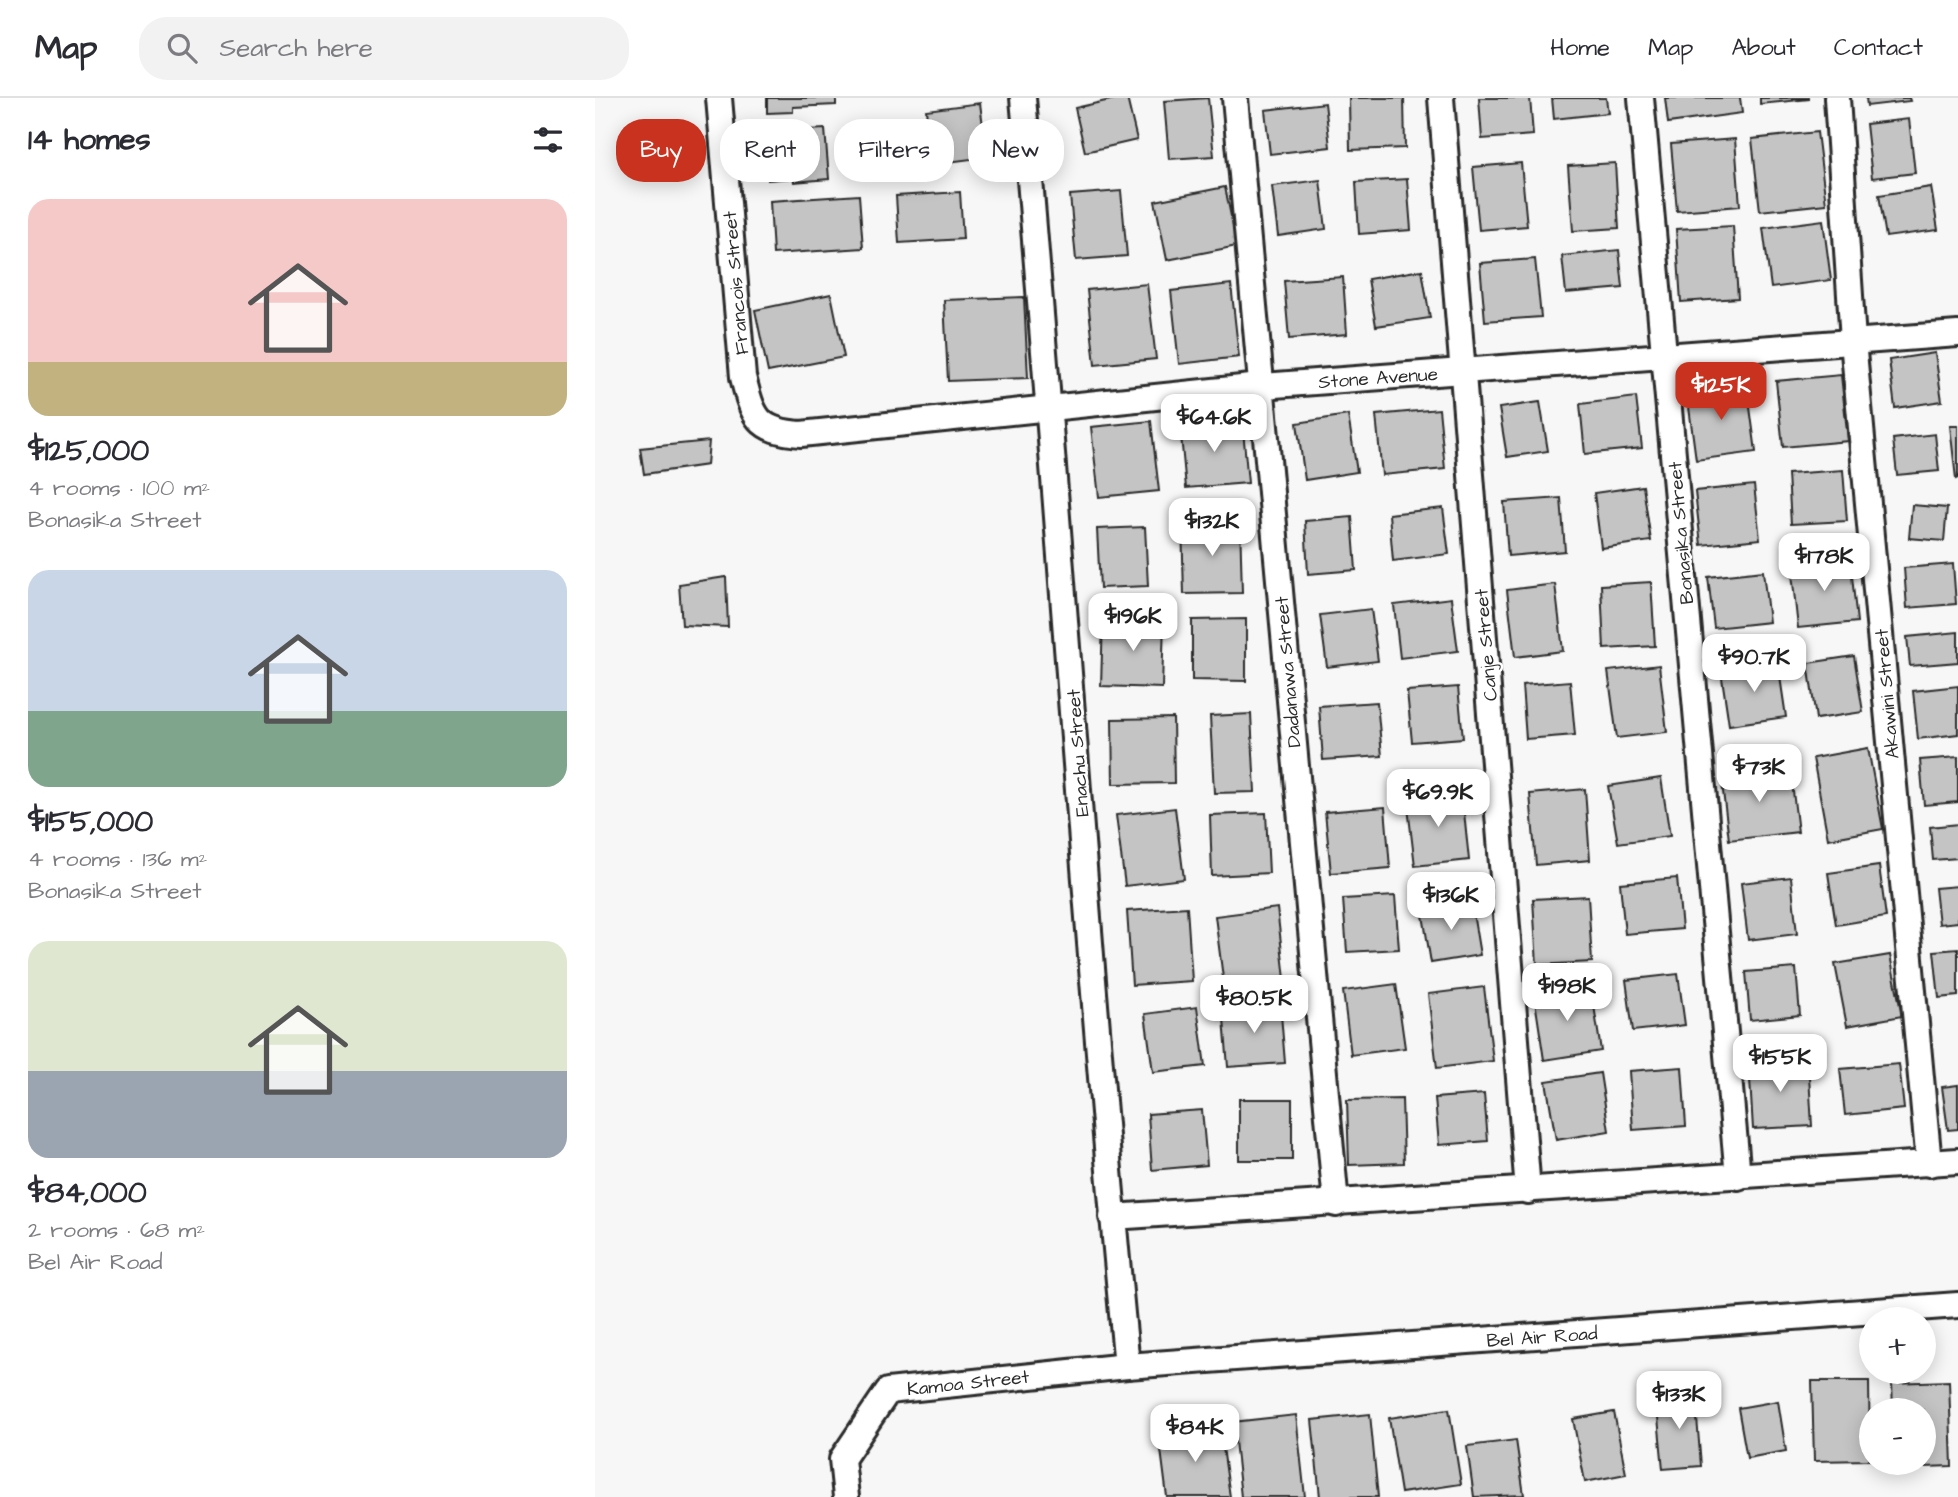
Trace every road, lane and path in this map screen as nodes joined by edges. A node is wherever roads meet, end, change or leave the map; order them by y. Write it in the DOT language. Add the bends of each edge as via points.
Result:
graph roads {
  1 [pos="719,98"];
  2 [pos="1023,98"];
  3 [pos="1235,98"];
  4 [pos="1441,98"];
  5 [pos="1641,98"];
  6 [pos="1837,98"];
  7 [pos="1958,334"];
  8 [pos="1853,341"];
  9 [pos="1664,356"];
  10 [pos="1463,371"];
  11 [pos="1261,386"];
  12 [pos="1050,410"];
  13 [pos="760,423"];
  14 [pos="1958,1161"];
  15 [pos="1929,1164"];
  16 [pos="1738,1177"];
  17 [pos="1528,1191"];
  18 [pos="1336,1204"];
  19 [pos="1112,1217"];
  20 [pos="1958,1306"];
  21 [pos="1127,1366"];
  22 [pos="846,1497"];
  1 -- 13 [label="street, Francois Street" via="743,377"];
  2 -- 12 [label="street, Enachu Street"];
  3 -- 11 [label="street, Dadanawa Street"];
  4 -- 10 [label="street, Canje Street"];
  5 -- 9 [label="street, Bonasika Street"];
  6 -- 8 [label="street, Akawini Street"];
  7 -- 8 [label="street, Stone Avenue"];
  8 -- 9 [label="street, Stone Avenue"];
  8 -- 15 [label="street, Akawini Street"];
  9 -- 10 [label="street, Stone Avenue"];
  9 -- 16 [label="street, Bonasika Street"];
  10 -- 11 [label="street, Stone Avenue"];
  10 -- 17 [label="street, Canje Street"];
  11 -- 12 [label="street, Stone Avenue"];
  11 -- 18 [label="street, Dadanawa Street"];
  12 -- 13 [label="street, Stone Avenue" via="801,434 779,433"];
  12 -- 19 [label="street, Enachu Street"];
  14 -- 15 [label="street"];
  15 -- 16 [label="street"];
  16 -- 17 [label="street"];
  17 -- 18 [label="street"];
  18 -- 19 [label="street"];
  19 -- 21 [label="street, Enachu Street"];
  20 -- 21 [label="street, Bel Air Road"];
  21 -- 22 [label="street, Kamoa Street" via="888,1391 842,1459"];
}
